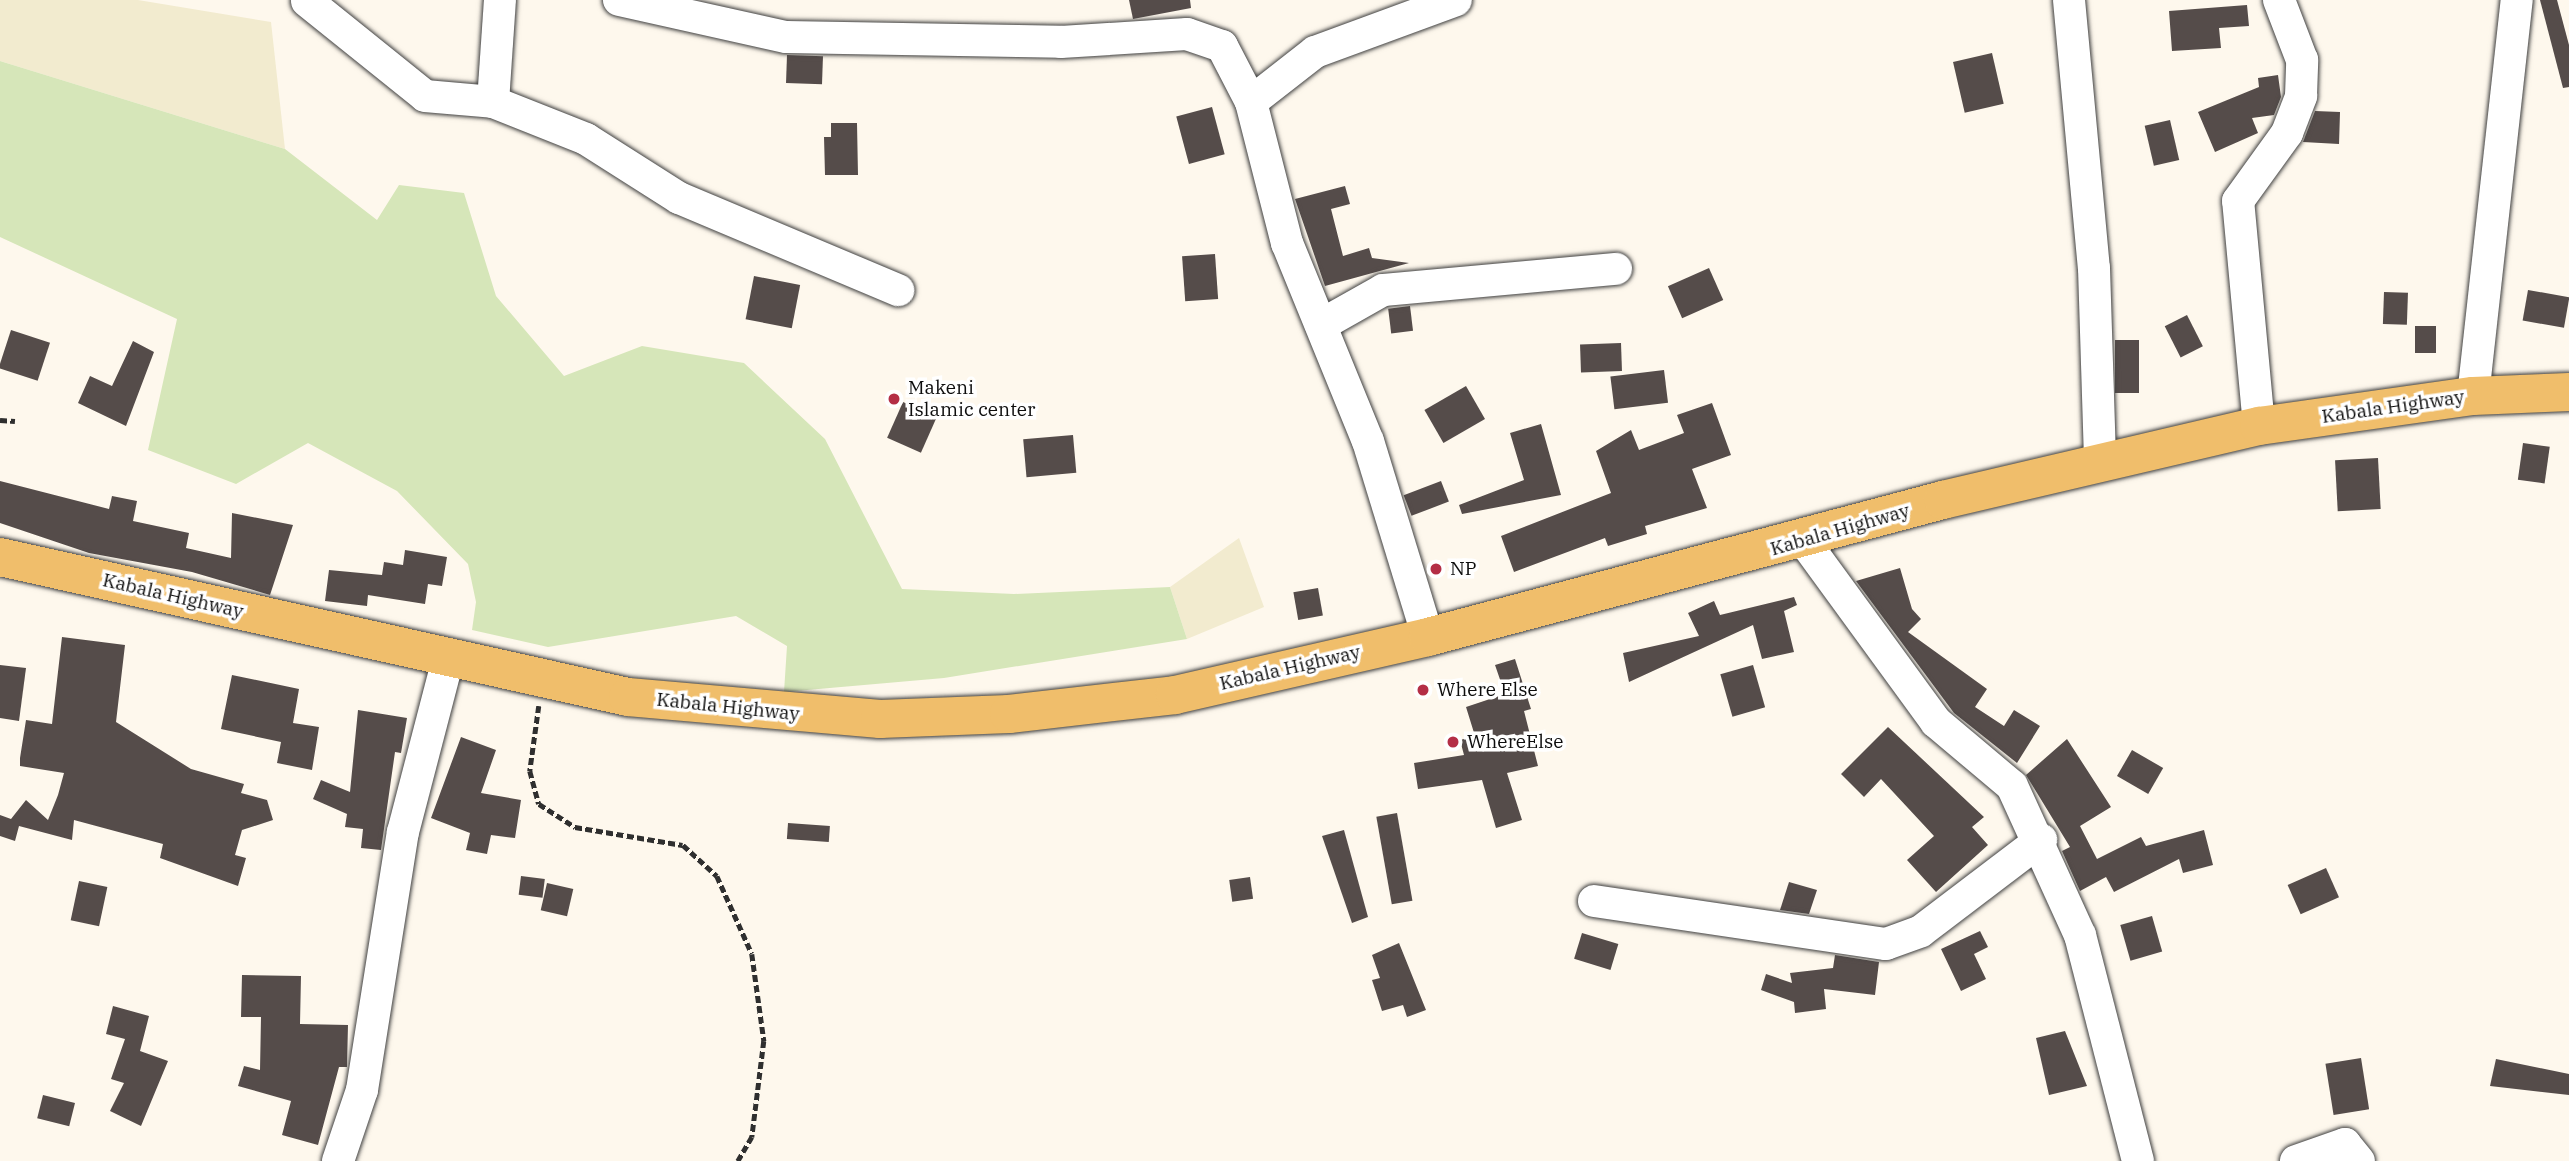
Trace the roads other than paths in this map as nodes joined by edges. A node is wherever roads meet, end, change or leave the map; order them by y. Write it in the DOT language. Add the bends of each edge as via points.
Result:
graph roads {
  1 [pos="304,0"];
  2 [pos="500,0"];
  3 [pos="619,0"];
  4 [pos="1456,0"];
  5 [pos="2069,0"];
  6 [pos="2279,0"];
  7 [pos="2516,0"];
  8 [pos="493,102"];
  9 [pos="1251,102"];
  10 [pos="1616,269"];
  11 [pos="898,290"];
  12 [pos="1321,325"];
  13 [pos="2569,392"];
  14 [pos="2473,396"];
  15 [pos="2259,426"];
  16 [pos="2100,462"];
  17 [pos="1804,541"];
  18 [pos="0,557"];
  19 [pos="1428,637"];
  20 [pos="449,659"];
  21 [pos="2041,839"];
  22 [pos="1594,901"];
  23 [pos="338,1161"];
  24 [pos="2138,1161"];
  25 [pos="2296,1161"];
  26 [pos="2359,1161"];
  1 -- 8 [label="street" via="425,96"];
  2 -- 8 [label="street"];
  3 -- 9 [label="street" via="786,37 1061,42 1187,34 1222,46"];
  4 -- 9 [label="street" via="1315,52"];
  5 -- 16 [label="street" via="2094,268"];
  6 -- 15 [label="street" via="2302,60 2301,96 2287,133 2238,201"];
  7 -- 14 [label="street"];
  8 -- 11 [label="street" via="586,139 678,198"];
  9 -- 12 [label="street" via="1286,243"];
  10 -- 12 [label="street" via="1382,290"];
  12 -- 19 [label="street" via="1368,441"];
  13 -- 14 [label="main road, Kabala Highway"];
  14 -- 15 [label="main road, Kabala Highway"];
  15 -- 16 [label="main road, Kabala Highway"];
  16 -- 17 [label="main road, Kabala Highway"];
  17 -- 19 [label="main road, Kabala Highway"];
  17 -- 21 [label="street" via="1936,722 2012,786"];
  18 -- 20 [label="main road, Kabala Highway"];
  19 -- 20 [label="main road, Kabala Highway" via="1175,695 1009,714 880,719 732,710 542,680"];
  20 -- 23 [label="street" via="403,832 362,1090"];
  21 -- 22 [label="street" via="1922,931 1886,944 1855,944"];
  21 -- 24 [label="street" via="2080,935"];
  25 -- 26 [label="street" via="2345,1144"];
}
